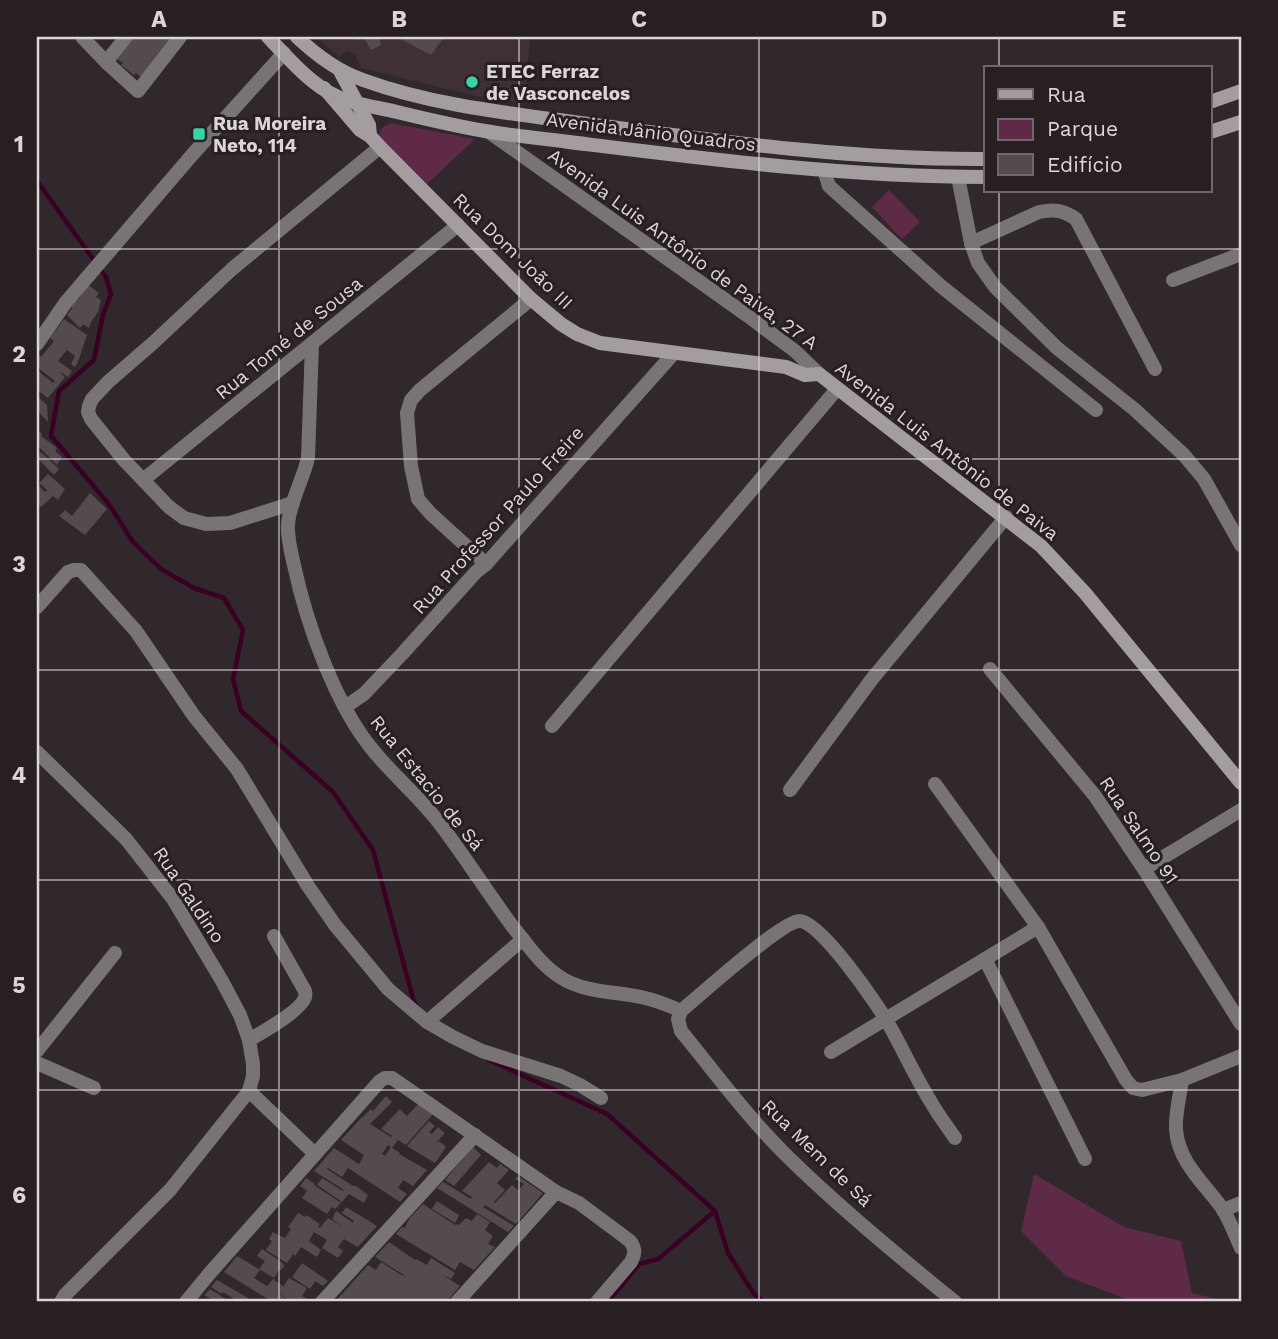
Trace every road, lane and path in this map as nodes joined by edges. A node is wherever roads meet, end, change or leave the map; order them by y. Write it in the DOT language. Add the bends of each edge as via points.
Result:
graph roads {
  1 [pos="82,37"];
  2 [pos="126,37"];
  3 [pos="180,37"];
  4 [pos="268,37"];
  5 [pos="297,37"];
  6 [pos="284,53"];
  7 [pos="106,62"];
  8 [pos="340,71"];
  9 [pos="324,88"];
  10 [pos="1241,91"];
  11 [pos="1212,101"];
  12 [pos="358,103"];
  13 [pos="1241,122"];
  14 [pos="1212,131"];
  15 [pos="489,132"];
  16 [pos="375,141"];
  17 [pos="984,159"];
  18 [pos="930,160"];
  19 [pos="824,170"];
  20 [pos="929,176"];
  21 [pos="958,177"];
  22 [pos="984,177"];
  23 [pos="458,225"];
  24 [pos="971,243"];
  25 [pos="1237,255"];
  26 [pos="1241,271"];
  27 [pos="1173,280"];
  28 [pos="531,299"];
  29 [pos="312,344"];
  30 [pos="37,345"];
  31 [pos="674,353"];
  32 [pos="1155,369"];
  33 [pos="819,373"];
  34 [pos="837,389"];
  35 [pos="1096,410"];
  36 [pos="143,480"];
  37 [pos="293,503"];
  38 [pos="1006,517"];
  39 [pos="1241,545"];
  40 [pos="486,564"];
  41 [pos="37,607"];
  42 [pos="990,669"];
  43 [pos="345,707"];
  44 [pos="552,726"];
  45 [pos="37,752"];
  46 [pos="1241,783"];
  47 [pos="935,784"];
  48 [pos="790,790"];
  49 [pos="1241,810"];
  50 [pos="1144,869"];
  51 [pos="1038,927"];
  52 [pos="274,936"];
  53 [pos="523,939"];
  54 [pos="115,953"];
  55 [pos="985,959"];
  56 [pos="681,1011"];
  57 [pos="886,1020"];
  58 [pos="427,1022"];
  59 [pos="1241,1024"];
  60 [pos="249,1040"];
  61 [pos="37,1051"];
  62 [pos="831,1052"];
  63 [pos="1241,1056"];
  64 [pos="37,1063"];
  65 [pos="1182,1080"];
  66 [pos="94,1088"];
  67 [pos="249,1091"];
  68 [pos="601,1098"];
  69 [pos="475,1135"];
  70 [pos="954,1138"];
  71 [pos="315,1154"];
  72 [pos="1085,1159"];
  73 [pos="556,1192"];
  74 [pos="1241,1203"];
  75 [pos="1223,1210"];
  76 [pos="1241,1248"];
  77 [pos="61,1302"];
  78 [pos="186,1302"];
  79 [pos="321,1302"];
  80 [pos="457,1302"];
  81 [pos="597,1302"];
  82 [pos="955,1302"];
  1 -- 7 [label="street"];
  2 -- 7 [label="street"];
  3 -- 7 [label="street" via="138,91"];
  4 -- 6 [label="main road, Avenida Jânio Quadros"];
  5 -- 8 [label="main road, Avenida Jânio Quadros"];
  6 -- 9 [label="main road, Avenida Jânio Quadros"];
  6 -- 30 [label="street" via="66,302"];
  8 -- 12 [label="main road, Rua Dom João III"];
  8 -- 18 [label="main road, Avenida Jânio Quadros" via="388,88 477,108 724,142"];
  9 -- 12 [label="main road, Avenida Jânio Quadros"];
  9 -- 16 [label="main road, Rua Dom João III"];
  10 -- 11 [label="main road"];
  12 -- 15 [label="main road, Avenida Jânio Quadros"];
  12 -- 16 [label="main road, Rua Dom João III"];
  13 -- 14 [label="main road"];
  15 -- 19 [label="main road, Avenida Jânio Quadros"];
  15 -- 33 [label="street, Avenida Luis Antônio de Paiva, 27 A" via="748,316"];
  16 -- 23 [label="main road, Rua Dom João III"];
  16 -- 36 [label="street" via="92,399 91,419"];
  17 -- 18 [label="main road, Avenida Jânio Quadros"];
  18 -- 20 [label="main road"];
  19 -- 20 [label="main road, Avenida Jânio Quadros"];
  19 -- 35 [label="street" via="829,186 942,287"];
  20 -- 21 [label="main road, Avenida Jânio Quadros"];
  21 -- 22 [label="main road, Avenida Jânio Quadros"];
  21 -- 24 [label="street"];
  23 -- 28 [label="main road, Rua Dom João III"];
  23 -- 29 [label="street, Rua Tomé de Sousa"];
  24 -- 32 [label="street" via="1039,212 1059,210 1076,219"];
  24 -- 39 [label="street" via="995,287 1058,348 1184,455 1204,479"];
  25 -- 26 [label="street"];
  25 -- 27 [label="street"];
  28 -- 31 [label="main road, Rua Dom João III" via="561,324 600,343"];
  28 -- 40 [label="street" via="420,390 407,413 418,499"];
  29 -- 36 [label="street, Rua Tomé de Sousa"];
  29 -- 37 [label="street, Rua Estacio de Sá" via="308,458"];
  31 -- 33 [label="main road, Rua Dom João III" via="786,367 805,375"];
  31 -- 40 [label="street, Rua Professor Paulo Freire"];
  33 -- 34 [label="main road, Avenida Luis Antônio de Paiva"];
  34 -- 38 [label="main road, Avenida Luis Antônio de Paiva"];
  34 -- 44 [label="street"];
  36 -- 37 [label="street" via="184,518 206,524 230,523"];
  37 -- 43 [label="street, Rua Estacio de Sá" via="289,546 298,584"];
  38 -- 46 [label="main road, Avenida Luis Antônio de Paiva" via="1041,546 1084,593"];
  38 -- 48 [label="street" via="872,679"];
  40 -- 43 [label="street, Rua Professor Paulo Freire" via="364,694"];
  41 -- 58 [label="street" via="68,572 81,570 136,631 237,769 335,925 388,989"];
  42 -- 50 [label="street, Rua Salmo 91" via="1095,796"];
  43 -- 53 [label="street, Rua Estacio de Sá" via="373,750 444,828"];
  45 -- 60 [label="street, Rua Galdino" via="126,839 173,899 222,981"];
  47 -- 51 [label="street"];
  49 -- 50 [label="street"];
  50 -- 59 [label="street, Rua Salmo 91"];
  51 -- 55 [label="street"];
  51 -- 65 [label="street" via="1133,1088"];
  52 -- 60 [label="street" via="305,996 287,1016"];
  53 -- 56 [label="street, Rua Estacio de Sá" via="537,958 577,986 652,999"];
  53 -- 58 [label="street"];
  54 -- 61 [label="street"];
  55 -- 57 [label="street"];
  55 -- 72 [label="street"];
  56 -- 57 [label="street" via="756,948 801,920 821,934"];
  56 -- 82 [label="street, Rua Mem de Sá" via="681,1031 753,1120 789,1158"];
  57 -- 62 [label="street"];
  57 -- 70 [label="street"];
  58 -- 68 [label="street" via="482,1051 561,1076"];
  60 -- 67 [label="street, Rua Galdino" via="253,1076"];
  63 -- 65 [label="street"];
  64 -- 66 [label="street"];
  65 -- 75 [label="street" via="1178,1142 1200,1183"];
  67 -- 71 [label="street"];
  67 -- 77 [label="street" via="170,1190"];
  69 -- 71 [label="street" via="392,1078 385,1078"];
  69 -- 73 [label="street"];
  69 -- 79 [label="street"];
  71 -- 78 [label="street"];
  73 -- 80 [label="street"];
  73 -- 81 [label="street" via="589,1210 635,1249 631,1262"];
  74 -- 75 [label="street"];
  75 -- 76 [label="street"];
}
